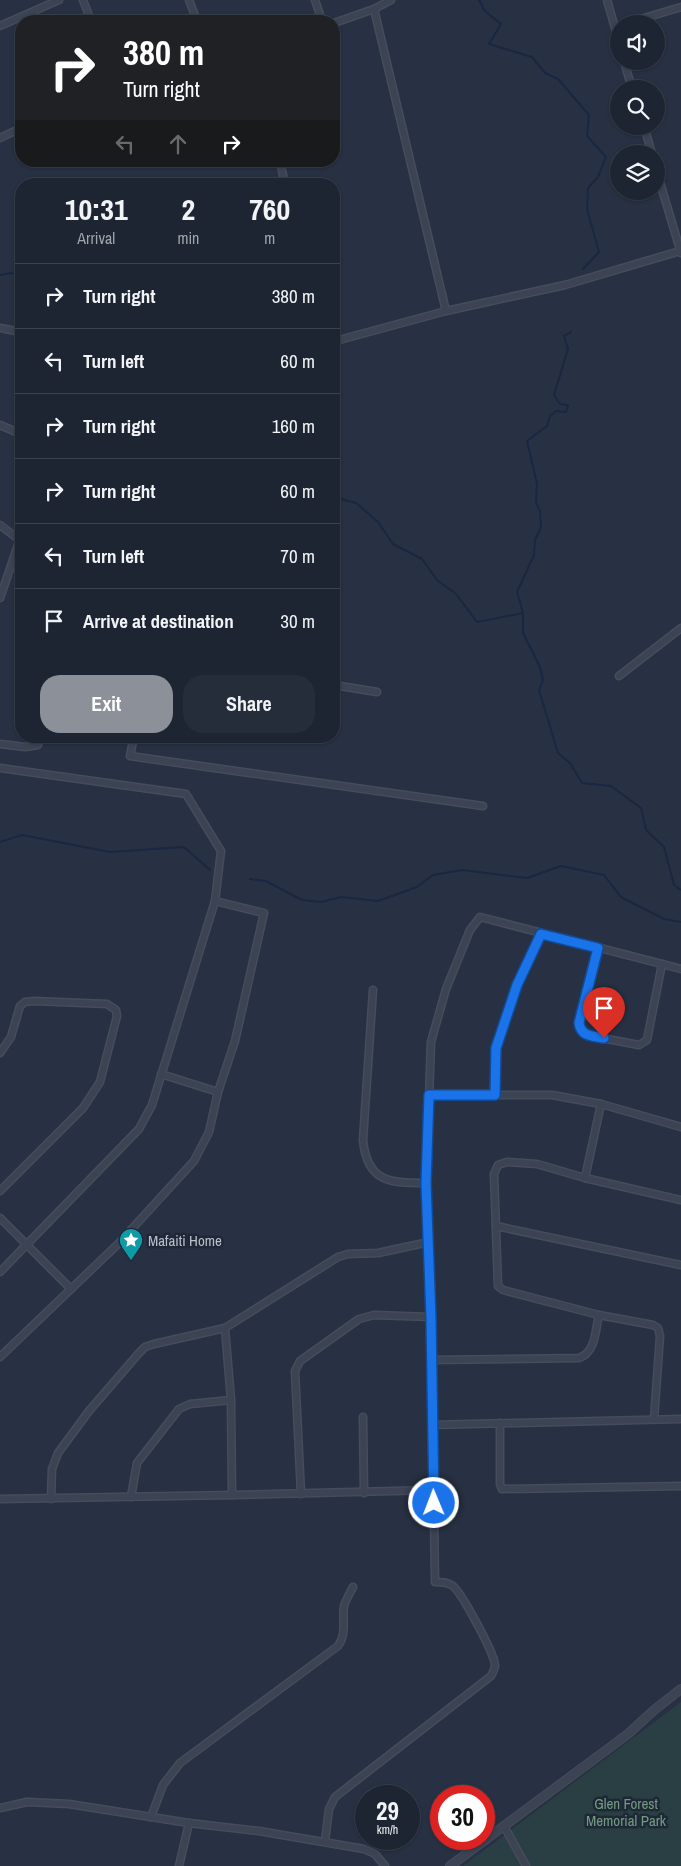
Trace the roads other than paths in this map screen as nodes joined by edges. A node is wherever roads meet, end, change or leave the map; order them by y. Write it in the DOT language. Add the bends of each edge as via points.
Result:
graph roads {
  1 [pos="59,0"];
  2 [pos="84,0"];
  3 [pos="189,0"];
  4 [pos="315,0"];
  5 [pos="391,0"];
  6 [pos="607,0"];
  7 [pos="681,7"];
  8 [pos="374,10"];
  9 [pos="25,15"];
  10 [pos="89,15"];
  11 [pos="195,15"];
  12 [pos="320,15"];
  13 [pos="612,15"];
  14 [pos="654,15"];
  15 [pos="15,19"];
  16 [pos="340,22"];
  17 [pos="0,26"];
  18 [pos="15,131"];
  19 [pos="0,138"];
  20 [pos="665,199"];
  21 [pos="681,252"];
  22 [pos="446,312"];
  23 [pos="0,328"];
  24 [pos="15,331"];
  25 [pos="340,339"];
  26 [pos="0,425"];
  27 [pos="15,431"];
  28 [pos="0,525"];
  29 [pos="15,536"];
  30 [pos="15,554"];
  31 [pos="0,598"];
  32 [pos="681,628"];
  33 [pos="619,676"];
  34 [pos="340,686"];
  35 [pos="377,692"];
  36 [pos="38,743"];
  37 [pos="133,743"];
  38 [pos="0,744"];
  39 [pos="0,768"];
  40 [pos="483,806"];
  41 [pos="215,901"];
  42 [pos="541,934"];
  43 [pos="598,948"];
  44 [pos="662,964"];
  45 [pos="681,969"];
  46 [pos="373,990"];
  47 [pos="0,1053"];
  48 [pos="161,1074"];
  49 [pos="218,1092"];
  50 [pos="429,1095"];
  51 [pos="495,1095"];
  52 [pos="602,1104"];
  53 [pos="681,1127"];
  54 [pos="585,1178"];
  55 [pos="426,1183"];
  56 [pos="0,1191"];
  57 [pos="681,1200"];
  58 [pos="0,1218"];
  59 [pos="496,1226"];
  60 [pos="429,1242"];
  61 [pos="26,1245"];
  62 [pos="681,1264"];
  63 [pos="0,1272"];
  64 [pos="70,1288"];
  65 [pos="599,1315"];
  66 [pos="431,1318"];
  67 [pos="224,1328"];
  68 [pos="0,1357"];
  69 [pos="431,1360"];
  70 [pos="231,1400"];
  71 [pos="362,1417"];
  72 [pos="654,1419"];
  73 [pos="681,1419"];
  74 [pos="500,1423"];
  75 [pos="432,1425"];
  76 [pos="681,1486"];
  77 [pos="433,1490"];
  78 [pos="364,1492"];
  79 [pos="301,1494"];
  80 [pos="232,1495"];
  81 [pos="131,1497"];
  82 [pos="51,1498"];
  83 [pos="0,1499"];
  84 [pos="353,1587"];
  85 [pos="681,1689"];
  86 [pos="0,1808"];
  87 [pos="151,1817"];
  88 [pos="189,1823"];
  89 [pos="504,1826"];
  90 [pos="324,1841"];
  91 [pos="179,1866"];
  92 [pos="386,1866"];
  93 [pos="450,1866"];
  94 [pos="526,1866"];
  1 -- 9 [label="street"];
  2 -- 10 [label="street"];
  3 -- 11 [label="street"];
  4 -- 12 [label="street"];
  5 -- 8 [label="street"];
  6 -- 13 [label="street"];
  7 -- 14 [label="street"];
  8 -- 16 [label="street"];
  8 -- 22 [label="street"];
  15 -- 17 [label="street"];
  18 -- 19 [label="street"];
  20 -- 21 [label="street"];
  21 -- 22 [label="street" via="565,285"];
  22 -- 25 [label="street"];
  23 -- 24 [label="street"];
  26 -- 27 [label="street"];
  28 -- 29 [label="street"];
  30 -- 31 [label="street"];
  32 -- 33 [label="street"];
  34 -- 35 [label="street"];
  36 -- 38 [label="street" via="25,747"];
  37 -- 40 [label="street" via="130,756"];
  39 -- 41 [label="street" via="186,794 221,851"];
  41 -- 48 [label="street"];
  41 -- 49 [label="street" via="264,913 235,1041"];
  42 -- 43 [label="street"];
  42 -- 50 [label="street" via="480,917 470,930 434,1027"];
  42 -- 51 [label="street" via="517,985 496,1048"];
  43 -- 44 [label="street"];
  43 -- 44 [label="street" via="579,1023 586,1035 644,1044"];
  44 -- 45 [label="street"];
  46 -- 55 [label="street" via="363,1140 367,1160 371,1169 392,1181"];
  47 -- 56 [label="street" via="11,1037 20,1006 25,1002 107,1004 117,1012 95,1092"];
  48 -- 49 [label="street"];
  48 -- 61 [label="street" via="152,1104 139,1129"];
  49 -- 64 [label="street" via="208,1132 194,1161 118,1244"];
  50 -- 51 [label="street"];
  50 -- 55 [label="street"];
  51 -- 52 [label="street" via="552,1095"];
  52 -- 53 [label="street"];
  52 -- 54 [label="street"];
  54 -- 57 [label="street"];
  54 -- 59 [label="street" via="537,1164 500,1164 494,1174"];
  55 -- 60 [label="street"];
  58 -- 61 [label="street"];
  59 -- 62 [label="street"];
  59 -- 65 [label="street" via="499,1288"];
  60 -- 66 [label="street"];
  60 -- 67 [label="street" via="378,1253 338,1257"];
  61 -- 63 [label="street"];
  61 -- 64 [label="street"];
  64 -- 68 [label="street"];
  65 -- 69 [label="street" via="592,1347 585,1356 578,1358"];
  65 -- 72 [label="street" via="658,1328"];
  66 -- 69 [label="street"];
  66 -- 79 [label="street" via="365,1317 300,1361 295,1371"];
  67 -- 70 [label="street"];
  67 -- 82 [label="street" via="154,1344 139,1353 89,1411 53,1461"];
  69 -- 75 [label="street"];
  70 -- 80 [label="street"];
  70 -- 81 [label="street" via="190,1404 180,1410 137,1463"];
  71 -- 78 [label="street"];
  72 -- 73 [label="street"];
  72 -- 74 [label="street"];
  74 -- 75 [label="street"];
  74 -- 76 [label="street" via="502,1488"];
  75 -- 77 [label="street"];
  77 -- 78 [label="street"];
  77 -- 90 [label="street" via="435,1582 448,1583 455,1588 486,1643 494,1660 494,1670 491,1676 335,1798 329,1809"];
  78 -- 79 [label="street"];
  79 -- 80 [label="street"];
  80 -- 81 [label="street"];
  81 -- 82 [label="street"];
  82 -- 83 [label="street"];
  84 -- 87 [label="street" via="345,1604 344,1629 338,1646 180,1762 163,1785"];
  85 -- 89 [label="street" via="628,1734"];
  86 -- 87 [label="street" via="27,1802 50,1803"];
  87 -- 88 [label="street"];
  88 -- 90 [label="street"];
  88 -- 91 [label="street"];
  89 -- 93 [label="street"];
  89 -- 94 [label="street"];
  90 -- 92 [label="street" via="364,1849 375,1854"];
}
